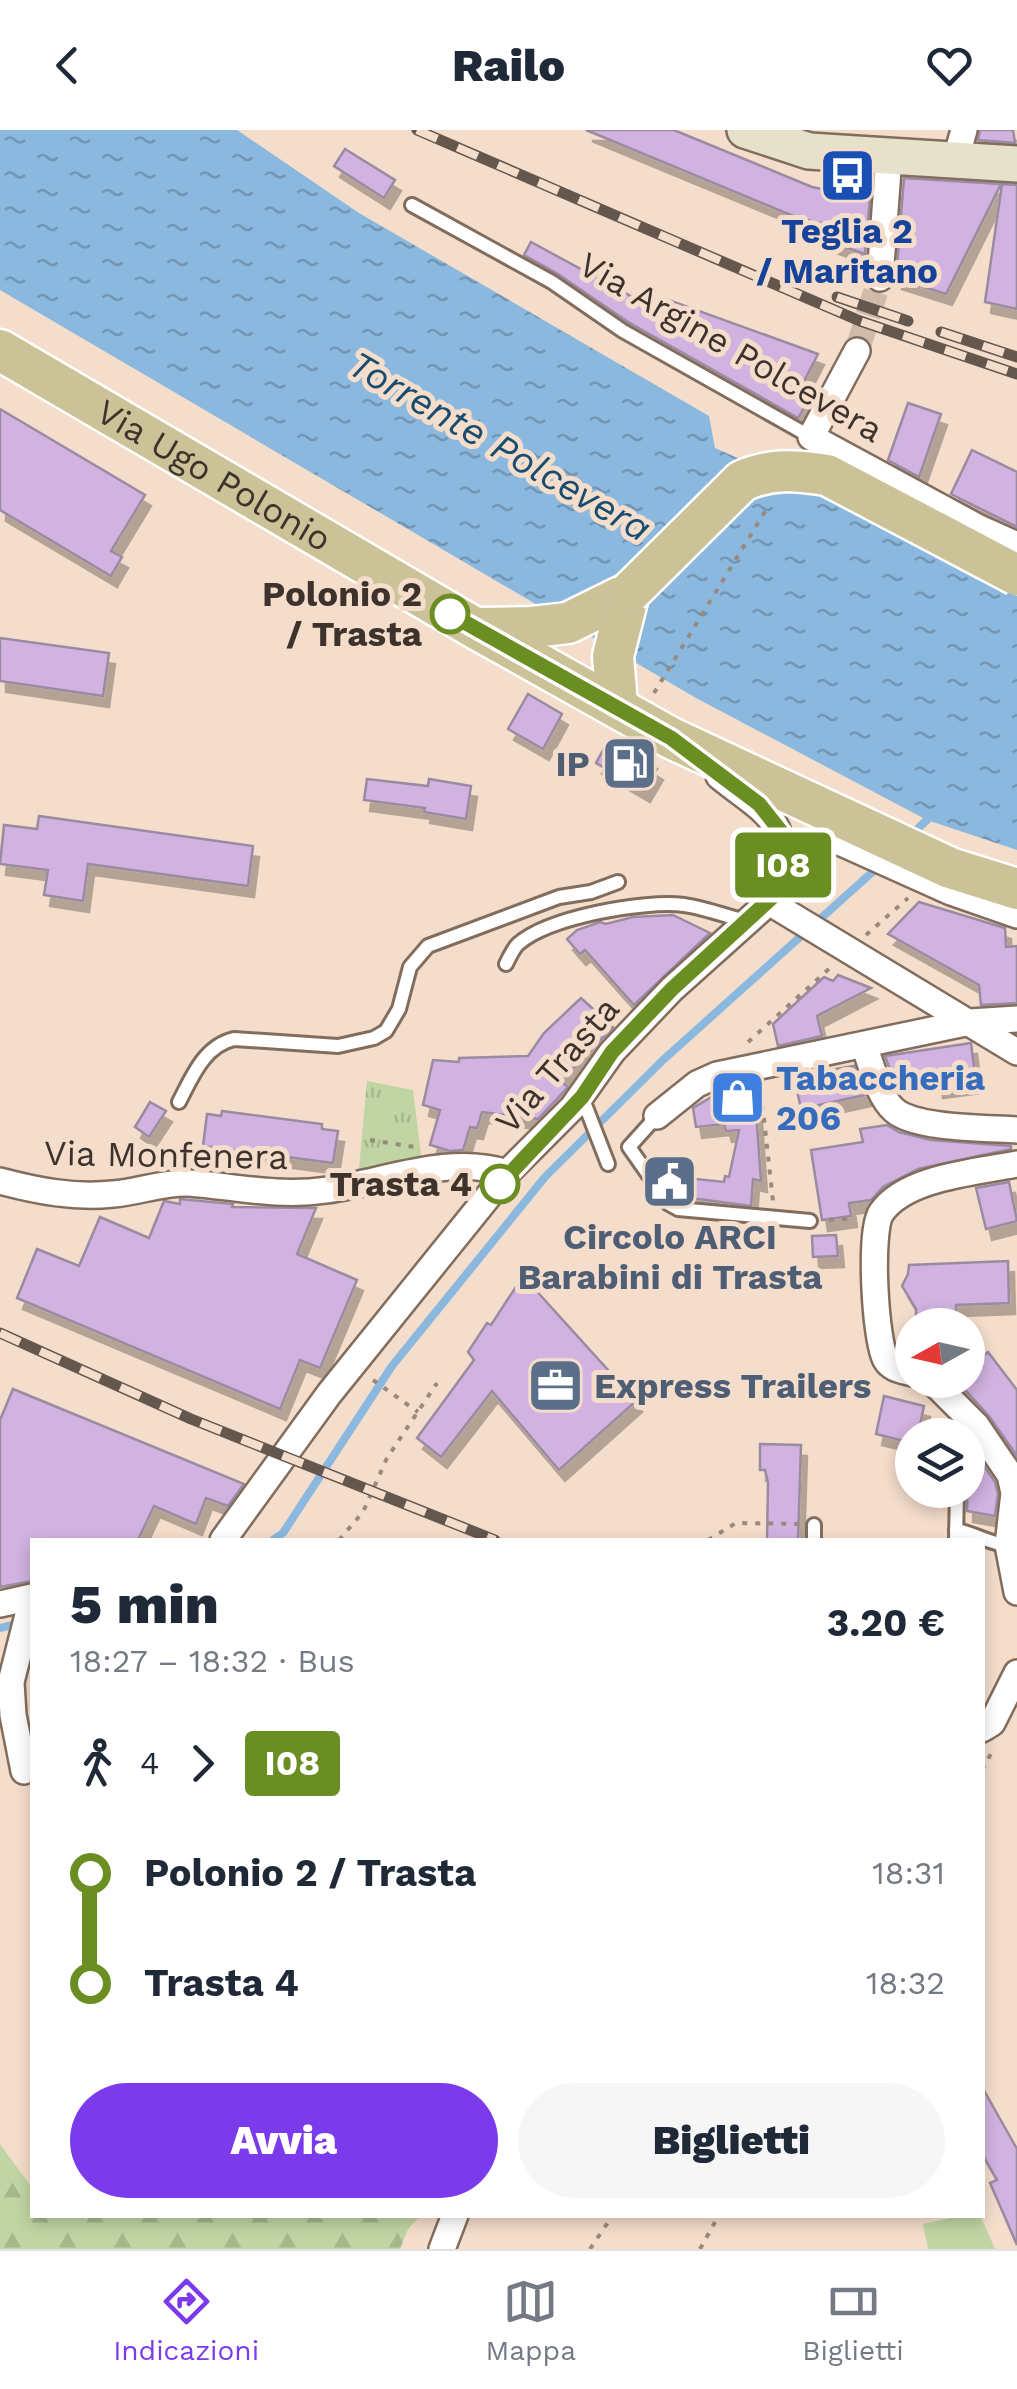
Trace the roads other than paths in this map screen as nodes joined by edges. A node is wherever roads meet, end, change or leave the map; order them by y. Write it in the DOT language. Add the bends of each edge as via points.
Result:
graph roads {
  1 [pos="744,130"];
  2 [pos="959,146"];
  3 [pos="889,157"];
  4 [pos="1017,164"];
  5 [pos="412,206"];
  6 [pos="880,278"];
  7 [pos="0,350"];
  8 [pos="858,350"];
  9 [pos="810,437"];
  10 [pos="1017,545"];
  11 [pos="1017,575"];
  12 [pos="629,593"];
  13 [pos="475,628"];
  14 [pos="616,696"];
  15 [pos="671,738"];
  16 [pos="838,829"];
  17 [pos="923,871"];
  18 [pos="618,882"];
  19 [pos="1017,888"];
  20 [pos="776,901"];
  21 [pos="1017,916"];
  22 [pos="748,922"];
  23 [pos="506,964"];
  24 [pos="1017,1019"];
  25 [pos="970,1022"];
  26 [pos="864,1046"];
  27 [pos="1017,1052"];
  28 [pos="179,1102"];
  29 [pos="585,1103"];
  30 [pos="658,1116"];
  31 [pos="1017,1130"];
  32 [pos="608,1164"];
  33 [pos="1017,1164"];
  34 [pos="507,1173"];
  35 [pos="0,1180"];
  36 [pos="810,1221"];
  37 [pos="895,1365"];
  38 [pos="946,1398"];
  39 [pos="957,1508"];
  40 [pos="814,1525"];
  41 [pos="956,1535"];
  42 [pos="224,1538"];
  43 [pos="814,1538"];
  44 [pos="985,1538"];
  45 [pos="985,1538"];
  46 [pos="1008,1544"];
  47 [pos="1017,1592"];
  48 [pos="30,1602"];
  49 [pos="0,1604"];
  50 [pos="30,1606"];
  51 [pos="1017,1673"];
  52 [pos="985,1728"];
  53 [pos="24,1771"];
  54 [pos="455,2218"];
  55 [pos="442,2249"];
  1 -- 3 [label="main road" via="809,151"];
  2 -- 3 [label="main road"];
  2 -- 4 [label="main road"];
  3 -- 6 [label="street"];
  5 -- 9 [label="lane, Via Argine Polcevera"];
  7 -- 13 [label="main road, Via Ugo Polonio"];
  8 -- 9 [label="street"];
  9 -- 10 [label="street, Via Argine Polcevera"];
  11 -- 12 [label="main road, bridge" via="826,476 797,470 742,481"];
  12 -- 13 [label="main road" via="568,622"];
  12 -- 14 [label="main road" via="613,656"];
  13 -- 14 [label="main road, Via Ugo Polonio"];
  14 -- 15 [label="main road, Via Ugo Polonio"];
  15 -- 16 [label="main road, Via Ugo Polonio"];
  15 -- 20 [label="street" via="759,804 782,833"];
  16 -- 17 [label="main road, Via Ugo Polonio"];
  16 -- 20 [label="street, Via Trasta"];
  17 -- 19 [label="main road, Via Ugo Polonio" via="950,868"];
  17 -- 21 [label="street"];
  18 -- 28 [label="lane" via="428,946 410,967 399,1010 374,1038 338,1046 224,1042 198,1066"];
  20 -- 22 [label="street, Via Trasta"];
  20 -- 25 [label="street"];
  22 -- 23 [label="lane" via="686,905 590,914 518,944"];
  22 -- 29 [label="street, Via Trasta" via="612,1052"];
  24 -- 25 [label="street"];
  25 -- 26 [label="street"];
  25 -- 27 [label="street"];
  26 -- 30 [label="street" via="717,1075"];
  26 -- 31 [label="street" via="895,1112 920,1122"];
  29 -- 32 [label="lane"];
  29 -- 34 [label="street, Via Trasta"];
  30 -- 36 [label="lane" via="629,1148 669,1204"];
  33 -- 37 [label="street" via="914,1186 882,1212 873,1264 882,1349"];
  34 -- 35 [label="street, Via Monfenera" via="481,1164 272,1194 187,1183 116,1194 48,1194"];
  34 -- 42 [label="street, Via Trasta" via="329,1394"];
  38 -- 46 [label="street" via="1010,1475"];
  39 -- 41 [label="lane"];
  40 -- 43 [label="lane"];
  41 -- 45 [label="lane"];
  44 -- 46 [label="lane"];
  46 -- 47 [label="street"];
  48 -- 49 [label="street"];
  50 -- 53 [label="street" via="13,1669 13,1716"];
  51 -- 52 [label="street"];
  54 -- 55 [label="street"];
}
